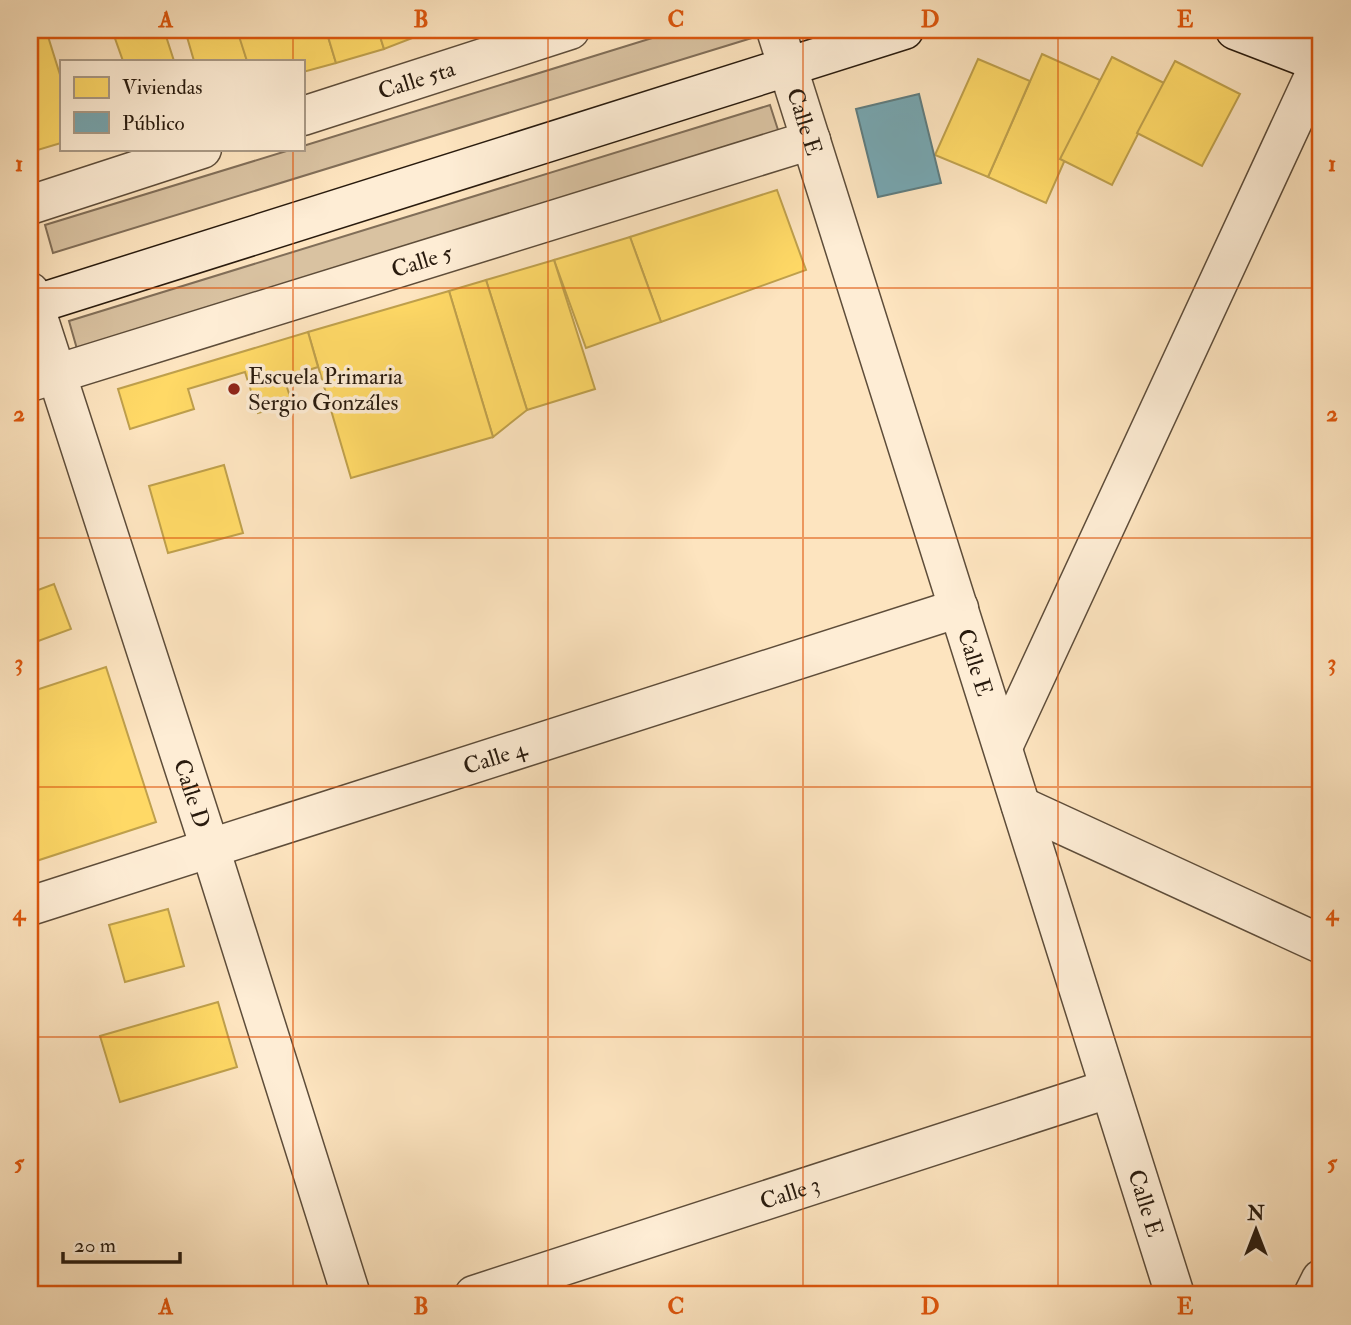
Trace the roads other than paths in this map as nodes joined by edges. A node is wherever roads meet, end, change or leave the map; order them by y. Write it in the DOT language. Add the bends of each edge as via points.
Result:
graph roads {
  1 [pos="570,30"];
  2 [pos="904,30"];
  3 [pos="1235,30"];
  4 [pos="782,47"];
  5 [pos="1321,63"];
  6 [pos="304,116"];
  7 [pos="811,140"];
  8 [pos="199,150"];
  9 [pos="30,205"];
  10 [pos="31,301"];
  11 [pos="43,378"];
  12 [pos="959,608"];
  13 [pos="1003,747"];
  14 [pos="1021,806"];
  15 [pos="210,848"];
  16 [pos="30,906"];
  17 [pos="1321,944"];
  18 [pos="1108,1089"];
  19 [pos="1321,1279"];
  20 [pos="351,1295"];
  21 [pos="474,1295"];
  22 [pos="1175,1295"];
  23 [pos="1314,1295"];
  1 -- 6 [label="street, Calle 5ta"];
  2 -- 4 [label="street"];
  3 -- 5 [label="street"];
  4 -- 7 [label="street, Calle E"];
  4 -- 10 [label="street"];
  5 -- 13 [label="street"];
  7 -- 11 [label="street, Calle 5"];
  7 -- 12 [label="street, Calle E"];
  8 -- 9 [label="street"];
  10 -- 11 [label="street, Calle D"];
  11 -- 15 [label="street, Calle D"];
  12 -- 13 [label="street, Calle E"];
  12 -- 15 [label="street, Calle 4"];
  13 -- 14 [label="street, Calle E"];
  14 -- 17 [label="street"];
  14 -- 18 [label="street, Calle E"];
  15 -- 16 [label="street, Calle 4"];
  15 -- 20 [label="street, Calle D"];
  18 -- 21 [label="street, Calle 3"];
  18 -- 22 [label="street, Calle E"];
  19 -- 23 [label="street"];
}
